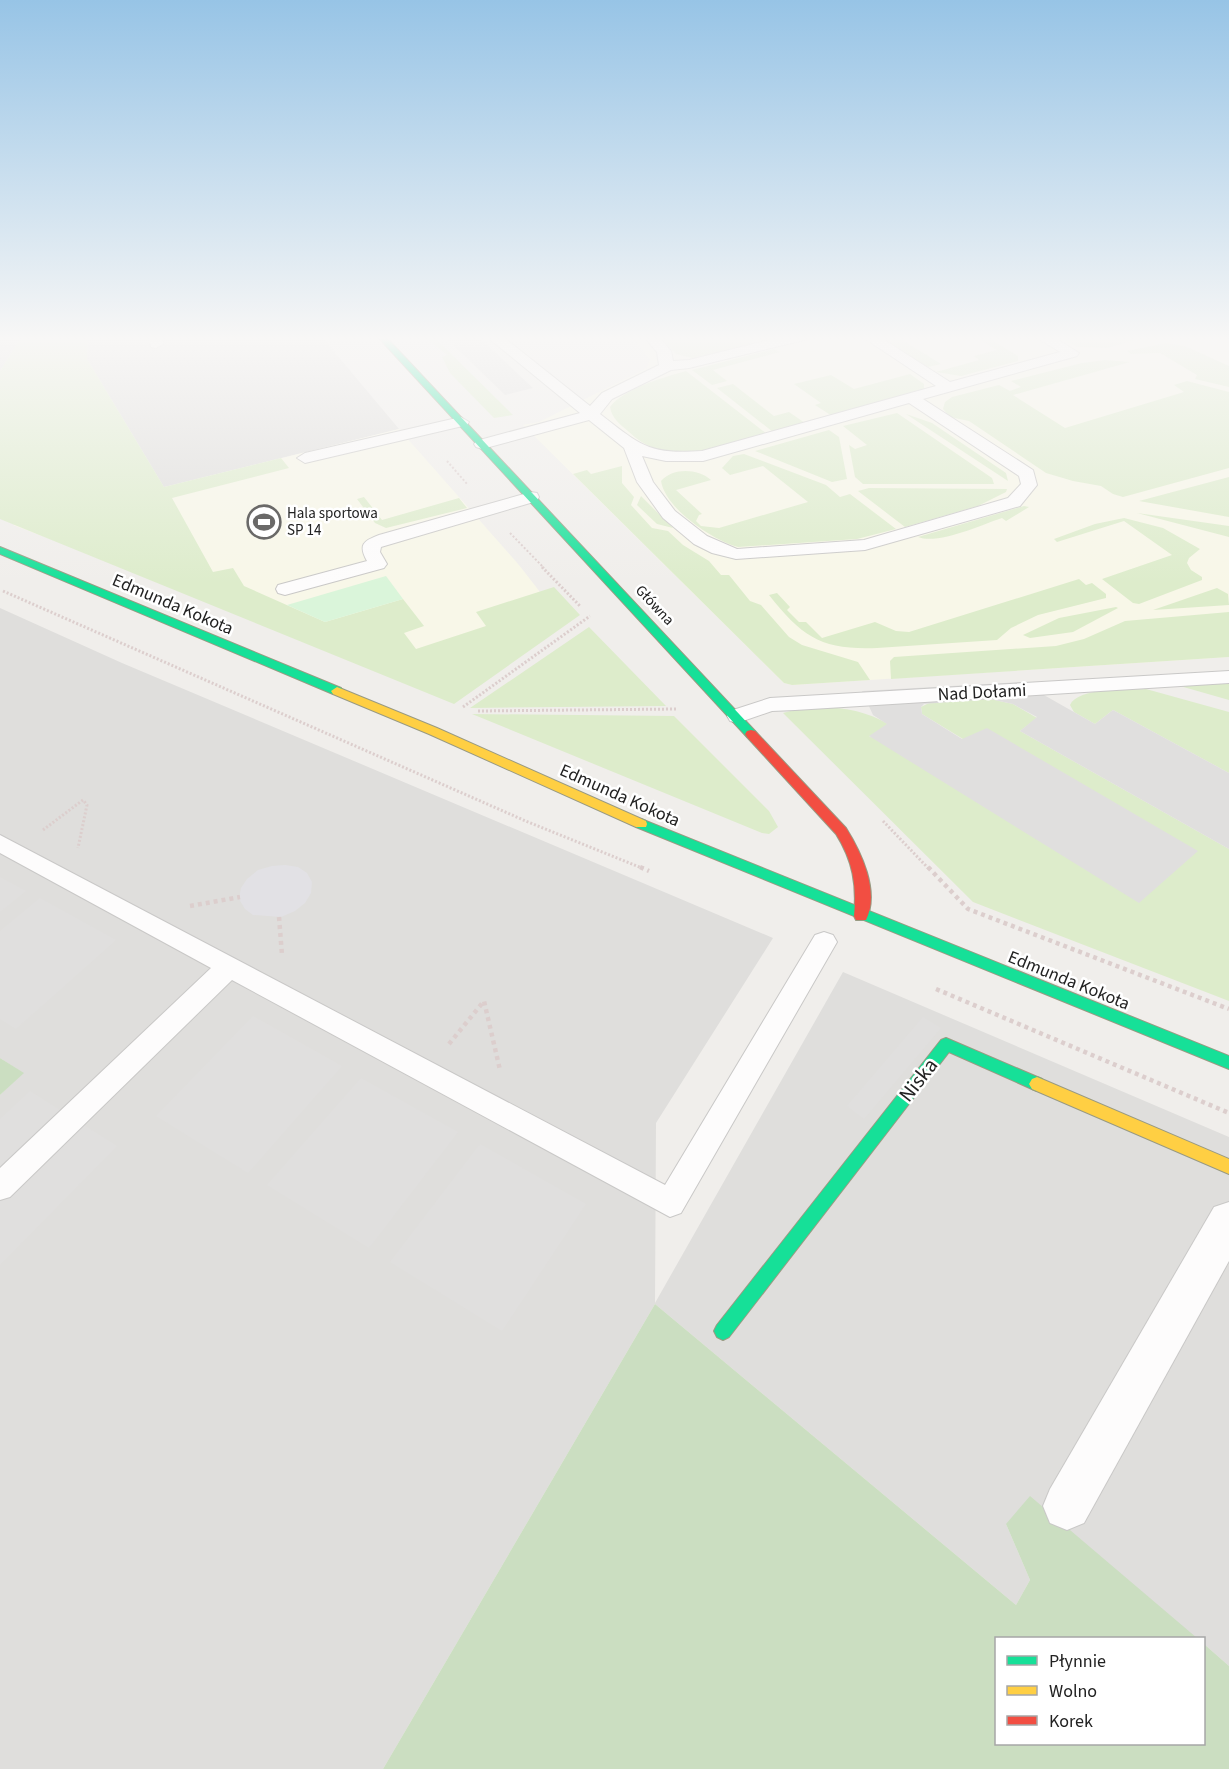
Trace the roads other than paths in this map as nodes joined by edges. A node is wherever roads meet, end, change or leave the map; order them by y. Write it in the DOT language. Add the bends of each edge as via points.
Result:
graph roads {
  1 [pos="459,419"];
  2 [pos="578,419"];
  3 [pos="596,419"];
  4 [pos="837,419"];
  5 [pos="942,419"];
  6 [pos="462,422"];
  7 [pos="482,444"];
  8 [pos="632,446"];
  9 [pos="305,458"];
  10 [pos="531,496"];
  11 [pos="0,550"];
  12 [pos="285,590"];
  13 [pos="1229,677"];
  14 [pos="737,716"];
  15 [pos="0,843"];
  16 [pos="861,916"];
  17 [pos="824,942"];
  18 [pos="229,967"];
  19 [pos="1229,1063"];
  20 [pos="1229,1167"];
  21 [pos="0,1187"];
  22 [pos="1229,1221"];
  23 [pos="723,1331"];
  24 [pos="1067,1506"];
  1 -- 6 [label="street, Główna"];
  2 -- 7 [label="lane"];
  3 -- 8 [label="lane"];
  4 -- 8 [label="lane" via="703,456 661,455"];
  5 -- 8 [label="lane" via="1027,474 1029,485 1014,502 865,545 736,554 720,551 698,541 652,495"];
  6 -- 7 [label="street, Główna"];
  6 -- 9 [label="lane"];
  7 -- 10 [label="street, Główna"];
  10 -- 12 [label="lane" via="372,544 371,552 378,564"];
  10 -- 14 [label="street, Główna"];
  11 -- 16 [label="street, Edmunda Kokota" via="433,730 669,837"];
  13 -- 14 [label="lane, Nad Dołami" via="795,703 771,705"];
  14 -- 16 [label="street, Główna" via="823,810 858,856 865,878"];
  15 -- 18 [label="lane"];
  16 -- 19 [label="street, Edmunda Kokota"];
  17 -- 18 [label="lane" via="670,1203"];
  18 -- 21 [label="lane"];
  20 -- 23 [label="street, Niska" via="946,1044"];
  22 -- 24 [label="street"];
}
